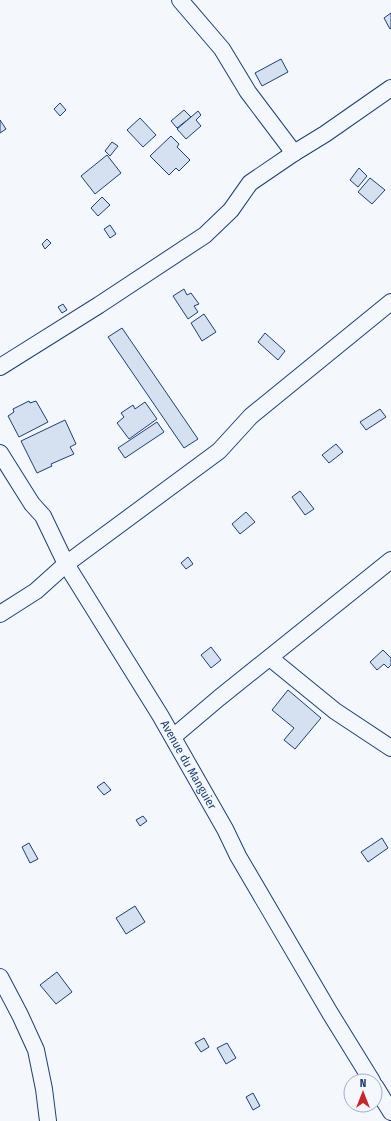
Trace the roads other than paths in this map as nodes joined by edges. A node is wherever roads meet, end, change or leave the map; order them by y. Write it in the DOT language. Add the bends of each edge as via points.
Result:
graph roads {
  1 [pos="180,0"];
  2 [pos="391,88"];
  3 [pos="294,153"];
  4 [pos="391,302"];
  5 [pos="0,367"];
  6 [pos="0,453"];
  7 [pos="391,560"];
  8 [pos="66,564"];
  9 [pos="0,614"];
  10 [pos="270,658"];
  11 [pos="173,738"];
  12 [pos="391,748"];
  13 [pos="0,977"];
  14 [pos="367,1073"];
  15 [pos="383,1099"];
  16 [pos="391,1112"];
  17 [pos="48,1121"];
  1 -- 3 [label="street" via="222,49 248,92"];
  2 -- 3 [label="street"];
  3 -- 5 [label="street" via="250,183 231,210 205,235"];
  4 -- 8 [label="street" via="251,416 219,451"];
  6 -- 8 [label="street, Avenue du Manguier" via="32,504 43,516"];
  7 -- 10 [label="street"];
  8 -- 9 [label="street" via="36,591"];
  8 -- 11 [label="street, Avenue du Manguier"];
  10 -- 11 [label="street"];
  10 -- 12 [label="street" via="335,711"];
  11 -- 14 [label="street, Avenue du Manguier" via="238,856"];
  13 -- 17 [label="street" via="36,1050"];
  15 -- 16 [label="street"];
}
